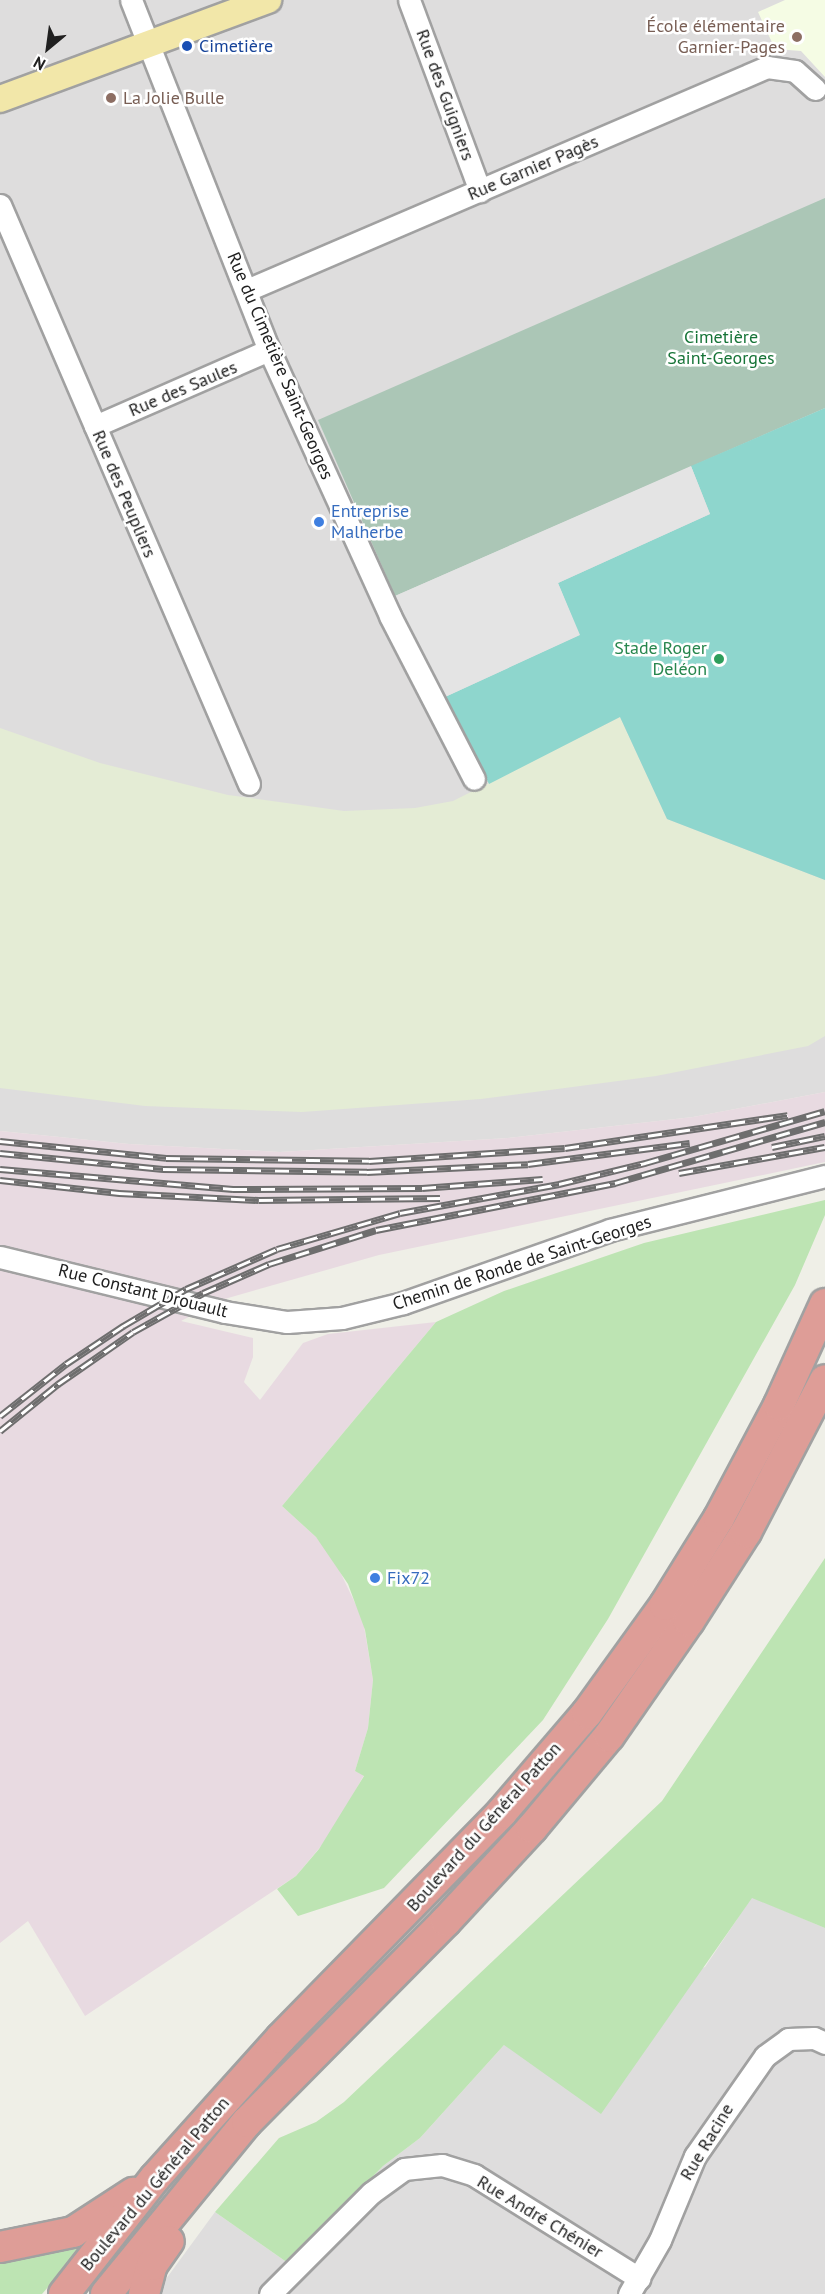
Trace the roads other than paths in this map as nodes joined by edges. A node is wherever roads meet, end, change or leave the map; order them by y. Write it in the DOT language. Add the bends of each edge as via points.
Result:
graph roads {
  1 [pos="131,0"];
  2 [pos="268,0"];
  3 [pos="410,0"];
  4 [pos="146,45"];
  5 [pos="815,89"];
  6 [pos="0,99"];
  7 [pos="480,191"];
  8 [pos="0,205"];
  9 [pos="247,290"];
  10 [pos="269,350"];
  11 [pos="95,426"];
  12 [pos="474,779"];
  13 [pos="249,784"];
  14 [pos="825,1176"];
  15 [pos="0,1257"];
  16 [pos="825,1304"];
  17 [pos="287,1322"];
  18 [pos="825,1380"];
  19 [pos="825,2043"];
  20 [pos="247,2122"];
  21 [pos="155,2178"];
  22 [pos="0,2247"];
  23 [pos="634,2286"];
  24 [pos="64,2294"];
  25 [pos="106,2294"];
  26 [pos="144,2294"];
  27 [pos="270,2294"];
  1 -- 4 [label="street, Rue du Cimetière Saint-Georges"];
  2 -- 4 [label="main road"];
  3 -- 7 [label="street, Rue des Guigniers"];
  4 -- 6 [label="main road"];
  4 -- 9 [label="street, Rue du Cimetière Saint-Georges"];
  5 -- 7 [label="street, Rue Garnier Pagès" via="795,71 767,67"];
  7 -- 9 [label="street, Rue Garnier Pagès"];
  8 -- 11 [label="street, Rue des Peupliers"];
  9 -- 10 [label="street, Rue du Cimetière Saint-Georges"];
  10 -- 11 [label="street, Rue des Saules"];
  10 -- 12 [label="street, Rue du Cimetière Saint-Georges" via="390,616"];
  11 -- 13 [label="street, Rue des Peupliers"];
  14 -- 17 [label="street, Chemin de Ronde de Saint-Georges" via="610,1230 403,1303 342,1318"];
  15 -- 17 [label="street, Rue Constant Drouault" via="225,1312"];
  16 -- 21 [label="highway, Boulevard du Général Patton" via="779,1405 719,1518 665,1605 593,1705 501,1812 281,2038"];
  18 -- 20 [label="highway, Boulevard du Général Patton" via="746,1532 609,1736 532,1828 446,1921"];
  19 -- 23 [label="street, Rue Racine" via="814,2038 788,2038 765,2056 695,2156"];
  20 -- 25 [label="highway, Boulevard du Général Patton"];
  20 -- 26 [label="highway" via="235,2163 152,2265"];
  21 -- 22 [label="highway" via="73,2232"];
  21 -- 24 [label="highway, Boulevard du Général Patton"];
  23 -- 27 [label="street, Rue André Chénier" via="474,2175 442,2165 404,2169 371,2193"];
}
